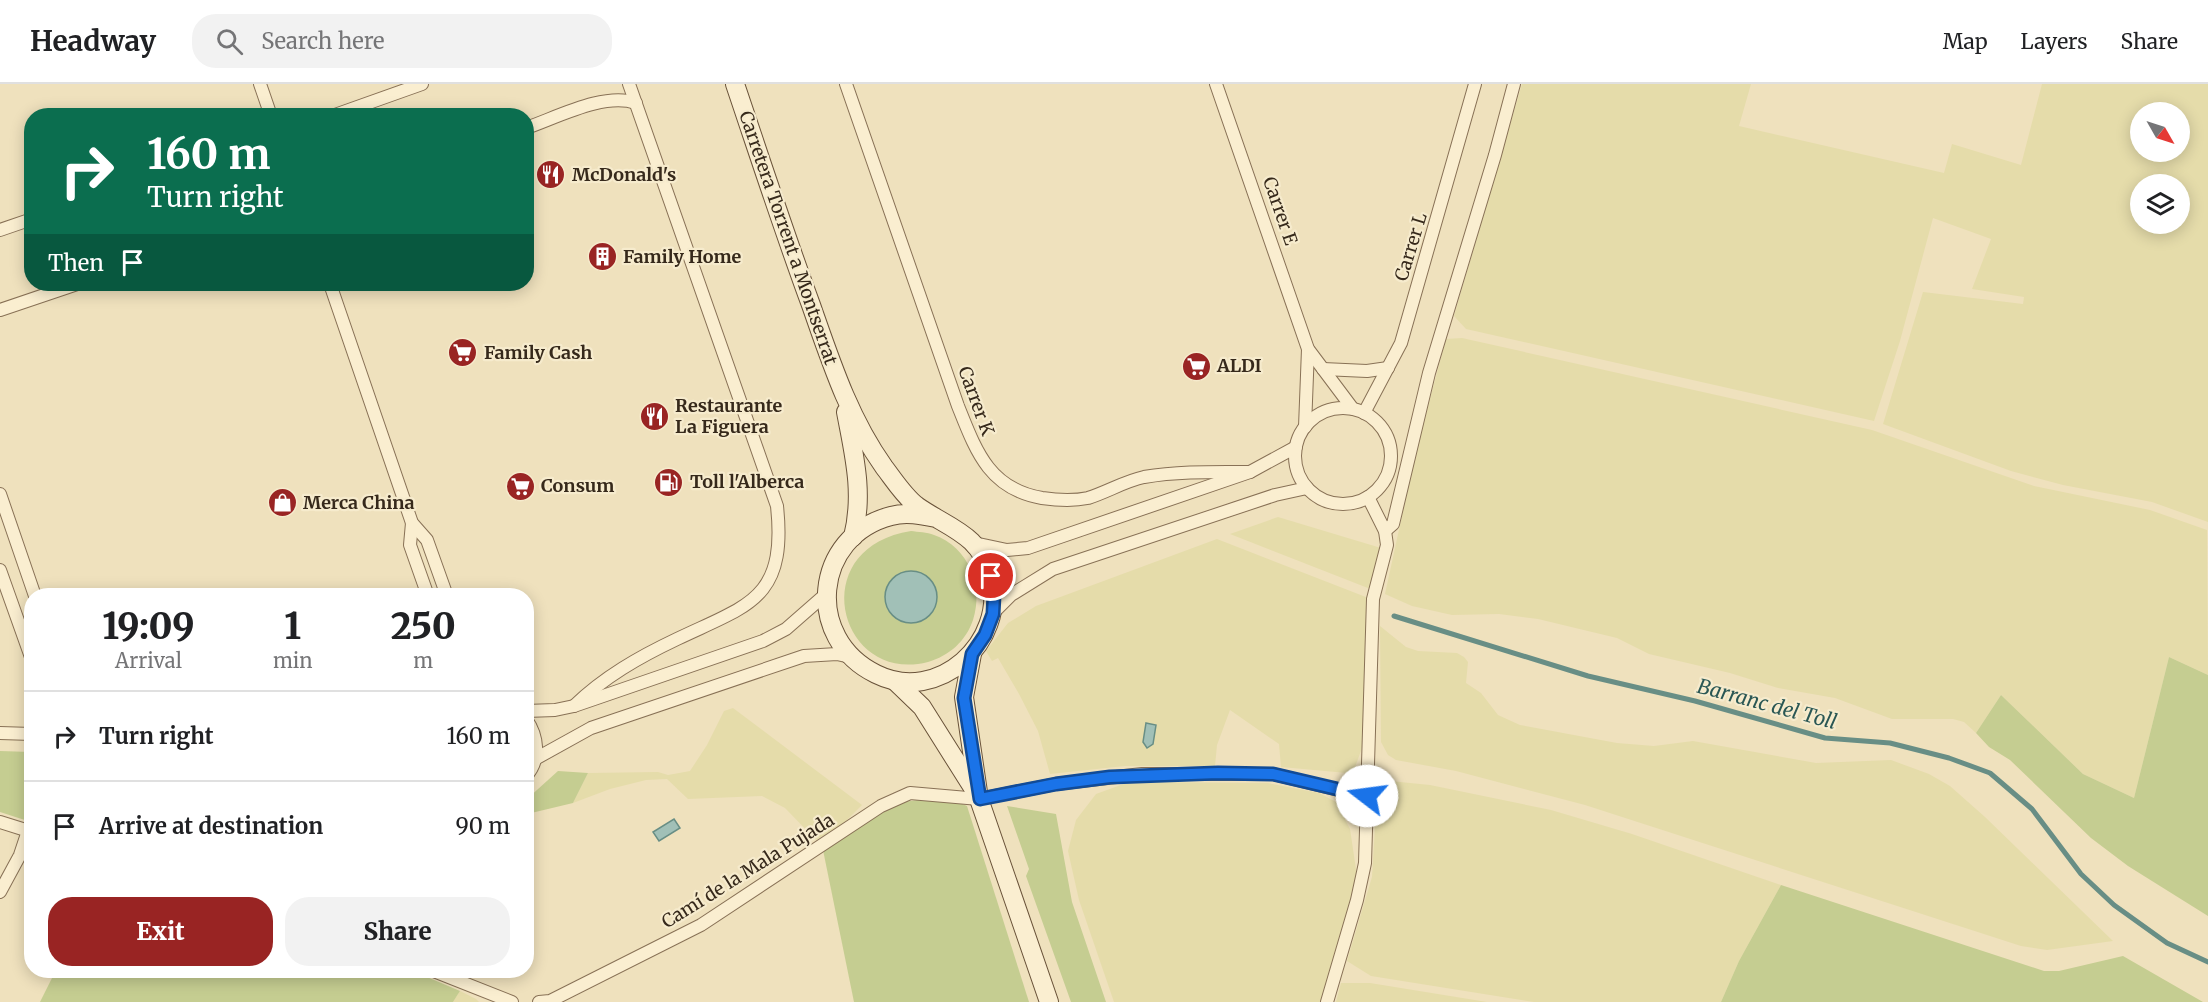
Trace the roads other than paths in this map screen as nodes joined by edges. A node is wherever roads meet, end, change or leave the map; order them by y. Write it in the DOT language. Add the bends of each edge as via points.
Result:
graph roads {
  1 [pos="260,84"];
  2 [pos="422,84"];
  3 [pos="629,84"];
  4 [pos="735,84"];
  5 [pos="846,84"];
  6 [pos="1216,84"];
  7 [pos="1475,84"];
  8 [pos="1514,84"];
  9 [pos="636,103"];
  10 [pos="268,108"];
  11 [pos="354,108"];
  12 [pos="534,125"];
  13 [pos="24,222"];
  14 [pos="0,230"];
  15 [pos="56,291"];
  16 [pos="332,291"];
  17 [pos="0,310"];
  18 [pos="1308,349"];
  19 [pos="1388,368"];
  20 [pos="1323,369"];
  21 [pos="842,392"];
  22 [pos="1358,411"];
  23 [pos="1305,428"];
  24 [pos="1296,447"];
  25 [pos="1250,472"];
  26 [pos="1307,488"];
  27 [pos="0,494"];
  28 [pos="1368,497"];
  29 [pos="936,518"];
  30 [pos="412,523"];
  31 [pos="1385,531"];
  32 [pos="853,537"];
  33 [pos="974,543"];
  34 [pos="0,570"];
  35 [pos="32,588"];
  36 [pos="425,588"];
  37 [pos="444,588"];
  38 [pos="826,594"];
  39 [pos="993,614"];
  40 [pos="24,638"];
  41 [pos="972,654"];
  42 [pos="850,657"];
  43 [pos="896,681"];
  44 [pos="574,706"];
  45 [pos="534,711"];
  46 [pos="0,733"];
  47 [pos="534,733"];
  48 [pos="24,734"];
  49 [pos="535,759"];
  50 [pos="1367,796"];
  51 [pos="980,799"];
  52 [pos="0,822"];
  53 [pos="24,829"];
  54 [pos="24,845"];
  55 [pos="0,892"];
  56 [pos="451,978"];
  57 [pos="512,1002"];
  58 [pos="539,1002"];
  59 [pos="1049,1002"];
  60 [pos="1327,1002"];
  1 -- 10 [label="street"];
  2 -- 11 [label="street"];
  3 -- 9 [label="street"];
  4 -- 21 [label="main road, Carretera Torrent a Montserrat"];
  5 -- 25 [label="street, Carrer K" via="958,406 975,450 992,474 1022,495 1056,500 1086,498 1141,477"];
  6 -- 18 [label="street, Carrer E"];
  7 -- 19 [label="street, Carrer L" via="1401,343"];
  8 -- 31 [label="street" via="1429,373 1392,524"];
  9 -- 12 [label="street" via="608,99"];
  9 -- 44 [label="street" via="777,506 778,552 773,572 745,607 645,654"];
  13 -- 14 [label="street"];
  15 -- 17 [label="street"];
  16 -- 30 [label="street"];
  18 -- 20 [label="street"];
  18 -- 23 [label="street"];
  19 -- 20 [label="street"];
  19 -- 22 [label="street, Carrer L"];
  20 -- 22 [label="street"];
  21 -- 29 [label="main road" via="897,486 915,505"];
  21 -- 32 [label="main road" via="859,483"];
  22 -- 23 [label="street" via="1339,408 1323,412"];
  22 -- 28 [label="street" via="1372,417 1386,433 1391,449 1390,466 1381,486"];
  23 -- 24 [label="street"];
  24 -- 25 [label="street"];
  24 -- 26 [label="street" via="1296,464"];
  25 -- 33 [label="street" via="1028,548 1007,550"];
  26 -- 28 [label="street" via="1330,502 1353,503"];
  26 -- 39 [label="street" via="1275,495 1053,569 1011,595"];
  27 -- 35 [label="street"];
  28 -- 31 [label="street"];
  29 -- 32 [label="main road" via="892,516"];
  29 -- 33 [label="main road" via="957,528"];
  30 -- 36 [label="street" via="410,544"];
  30 -- 37 [label="street" via="427,540"];
  31 -- 50 [label="street" via="1387,545 1373,599"];
  32 -- 38 [label="main road" via="839,553"];
  33 -- 39 [label="main road" via="991,576"];
  34 -- 40 [label="street"];
  38 -- 42 [label="main road" via="828,617 836,638"];
  38 -- 44 [label="street" via="786,629 763,641"];
  39 -- 41 [label="main road"];
  41 -- 43 [label="main road" via="937,677 917,682"];
  41 -- 51 [label="main road" via="964,698"];
  42 -- 43 [label="main road" via="879,676"];
  42 -- 49 [label="street" via="804,656 591,728"];
  43 -- 51 [label="main road" via="922,707"];
  44 -- 45 [label="street"];
  46 -- 48 [label="street"];
  47 -- 49 [label="street"];
  50 -- 51 [label="street, Camí de la Mala Pujada" via="1273,774 1207,773 1110,777"];
  50 -- 60 [label="street" via="1365,863"];
  51 -- 58 [label="street, Camí de la Mala Pujada" via="910,793 881,806 701,926 550,1001"];
  51 -- 59 [label="main road"];
  52 -- 53 [label="street"];
  54 -- 55 [label="street"];
  56 -- 57 [label="street"];
}
